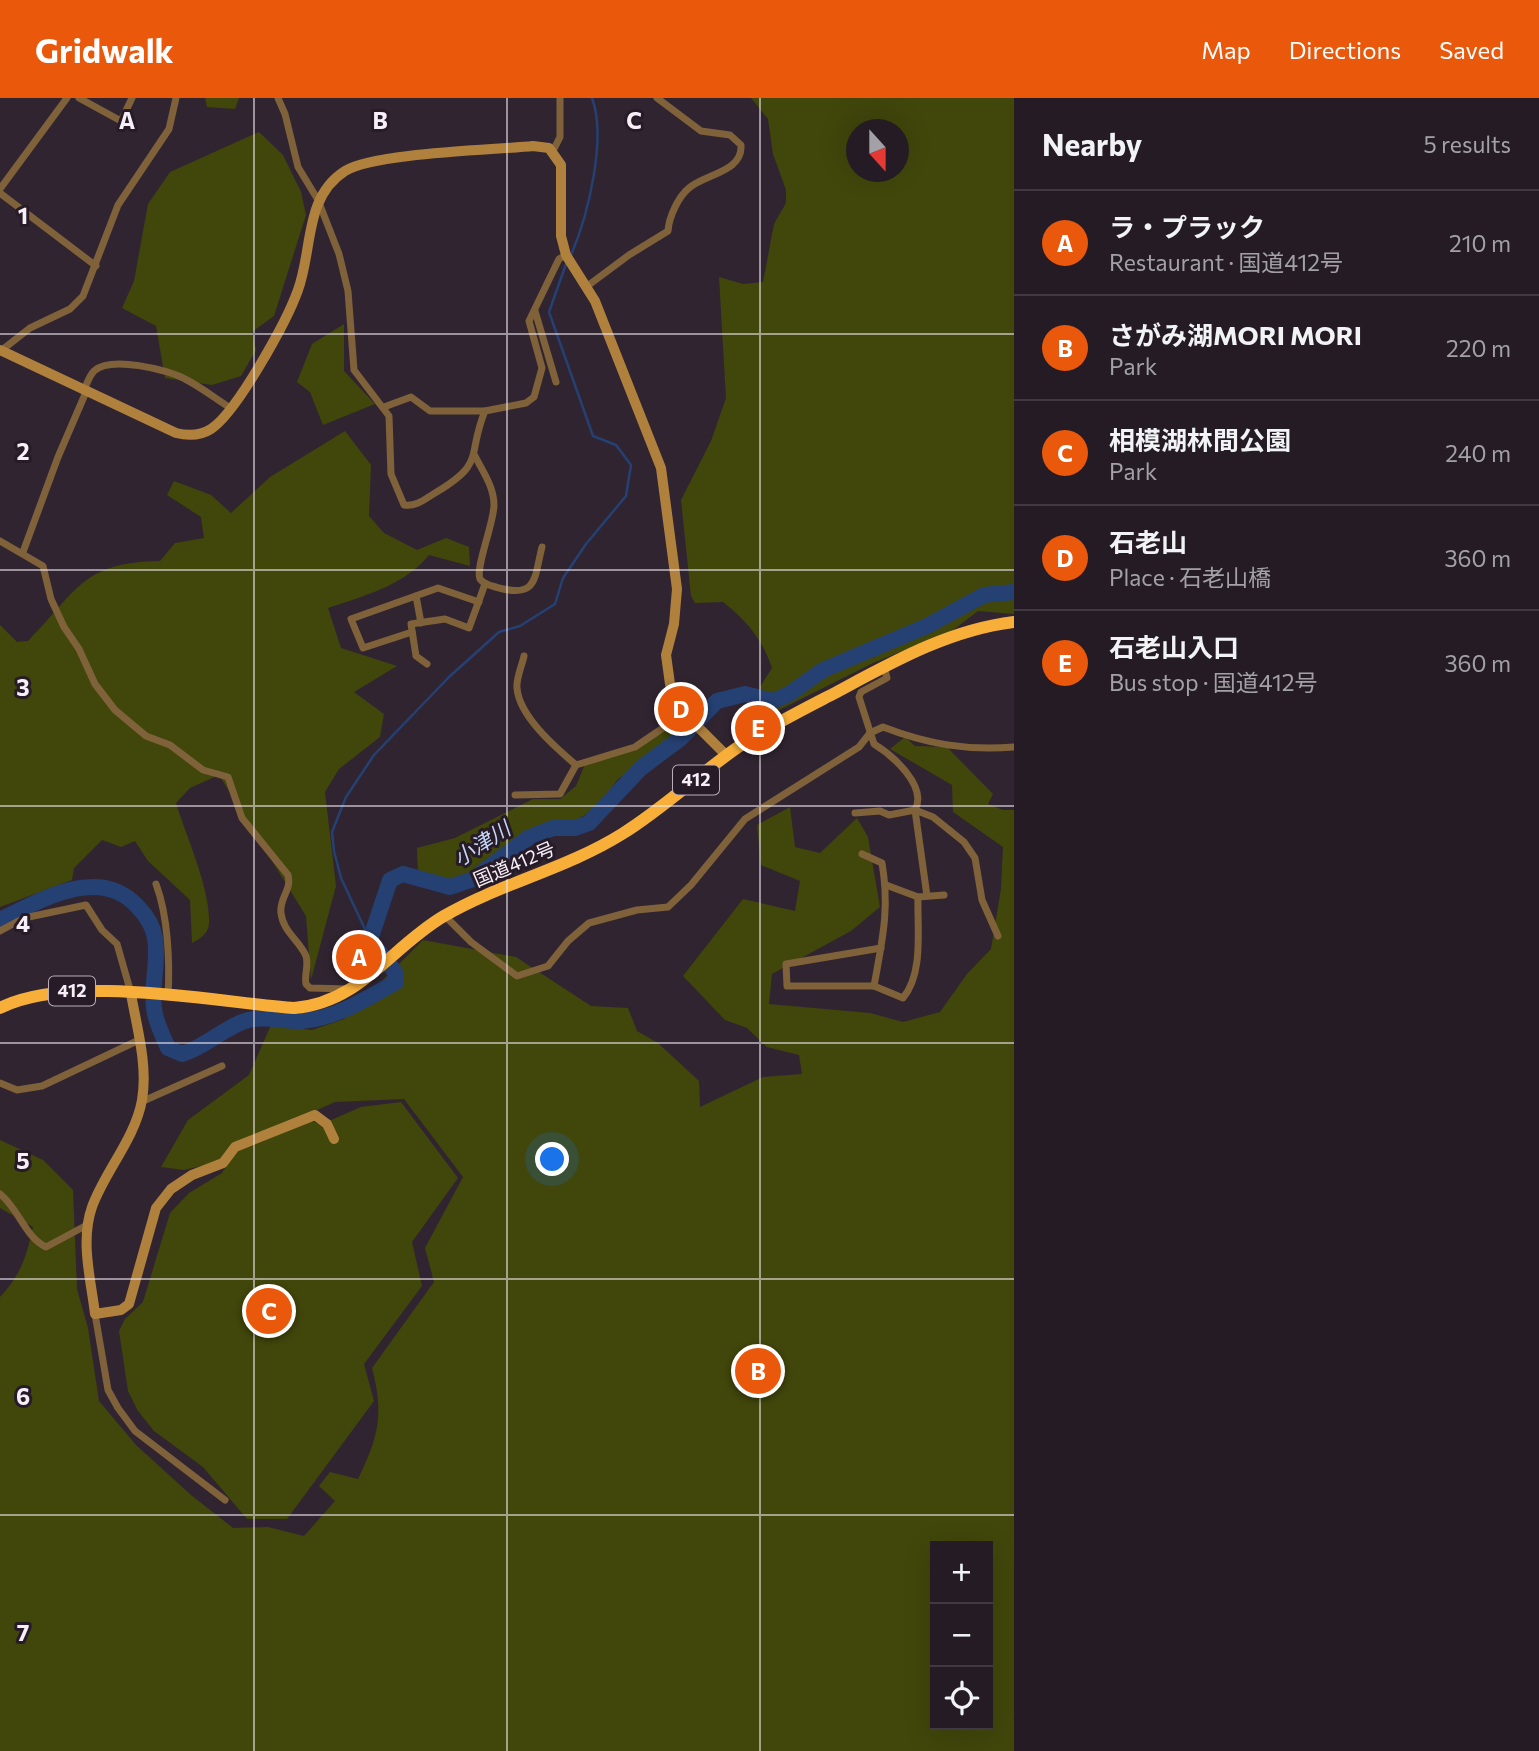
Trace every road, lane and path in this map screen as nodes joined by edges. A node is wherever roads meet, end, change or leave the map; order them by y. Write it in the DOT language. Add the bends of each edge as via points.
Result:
graph roads {
  1 [pos="67,98"];
  2 [pos="79,98"];
  3 [pos="132,98"];
  4 [pos="176,98"];
  5 [pos="278,98"];
  6 [pos="560,98"];
  7 [pos="657,98"];
  8 [pos="553,151"];
  9 [pos="0,191"];
  10 [pos="318,200"];
  11 [pos="566,255"];
  12 [pos="96,266"];
  13 [pos="586,287"];
  14 [pos="535,311"];
  15 [pos="1,350"];
  16 [pos="556,382"];
  17 [pos="85,391"];
  18 [pos="384,407"];
  19 [pos="232,409"];
  20 [pos="485,411"];
  21 [pos="475,456"];
  22 [pos="0,541"];
  23 [pos="542,547"];
  24 [pos="23,552"];
  25 [pos="485,584"];
  26 [pos="416,596"];
  27 [pos="479,602"];
  28 [pos="1014,622"];
  29 [pos="421,623"];
  30 [pos="412,632"];
  31 [pos="524,656"];
  32 [pos="427,664"];
  33 [pos="884,667"];
  34 [pos="690,718"];
  35 [pos="870,733"];
  36 [pos="1014,747"];
  37 [pos="726,755"];
  38 [pos="576,765"];
  39 [pos="514,795"];
  40 [pos="915,810"];
  41 [pos="855,813"];
  42 [pos="862,854"];
  43 [pos="156,884"];
  44 [pos="886,885"];
  45 [pos="944,895"];
  46 [pos="922,896"];
  47 [pos="445,916"];
  48 [pos="0,931"];
  49 [pos="998,936"];
  50 [pos="881,948"];
  51 [pos="874,986"];
  52 [pos="352,991"];
  53 [pos="131,994"];
  54 [pos="166,997"];
  55 [pos="0,1008"];
  56 [pos="139,1040"];
  57 [pos="222,1066"];
  58 [pos="0,1083"];
  59 [pos="141,1102"];
  60 [pos="334,1139"];
  61 [pos="0,1194"];
  62 [pos="88,1225"];
  63 [pos="95,1314"];
  64 [pos="225,1500"];
  1 -- 9 [label="street"];
  2 -- 3 [label="street" via="121,121"];
  4 -- 12 [label="street" via="169,129 122,197"];
  5 -- 10 [label="street" via="298,167"];
  6 -- 8 [label="street" via="560,137"];
  7 -- 13 [label="street" via="701,131 734,137 741,154 731,166 686,191 668,231"];
  8 -- 10 [label="street" via="533,146 369,161 335,178"];
  8 -- 11 [label="street" via="561,171 561,236"];
  9 -- 12 [label="street"];
  10 -- 18 [label="street" via="345,277 354,370"];
  10 -- 19 [label="street" via="298,290"];
  11 -- 13 [label="street"];
  11 -- 14 [label="street" via="559,259"];
  12 -- 15 [label="street" via="78,303 30,328"];
  13 -- 34 [label="street" via="661,468 677,589 667,669"];
  14 -- 16 [label="street"];
  14 -- 20 [label="street" via="529,324 542,372 534,397 526,403"];
  15 -- 17 [label="street"];
  17 -- 19 [label="street" via="184,435 212,429"];
  17 -- 19 [label="street" via="99,368 134,365 185,379"];
  17 -- 24 [label="street"];
  18 -- 20 [label="street" via="411,397 430,411"];
  18 -- 21 [label="street" via="391,424 391,474 404,505 414,505 460,478"];
  20 -- 21 [label="street"];
  21 -- 25 [label="street" via="492,488 494,503 492,528 478,569"];
  22 -- 24 [label="street"];
  23 -- 25 [label="street" via="527,590 517,593"];
  24 -- 52 [label="street" via="43,566 64,627 115,710 146,736 170,745 203,770 228,777 242,818 288,875 281,916 305,956 307,986"];
  25 -- 27 [label="street"];
  26 -- 27 [label="street" via="438,588"];
  26 -- 29 [label="street"];
  26 -- 30 [label="street" via="351,619 363,648"];
  27 -- 29 [label="street" via="469,628 445,619"];
  28 -- 33 [label="highway, 国道412号 / 412" via="960,634"];
  29 -- 30 [label="street" via="411,624"];
  30 -- 32 [label="street" via="416,656"];
  31 -- 38 [label="street" via="516,684 518,694 547,740"];
  33 -- 35 [label="street" via="887,678 859,697"];
  33 -- 37 [label="highway, 国道412号 / 412" via="776,723"];
  34 -- 37 [label="street"];
  34 -- 38 [label="street" via="635,747"];
  35 -- 36 [label="street" via="883,727 930,743 976,750"];
  35 -- 40 [label="street" via="874,744 896,757 910,779 919,804"];
  35 -- 47 [label="street" via="859,747 745,819 668,907 589,923 540,971 517,976"];
  37 -- 47 [label="highway, 国道412号 / 412" via="668,803 596,849"];
  38 -- 39 [label="street" via="559,794"];
  40 -- 41 [label="street" via="889,815"];
  40 -- 46 [label="street"];
  40 -- 49 [label="street" via="933,817 964,842 975,858 982,900"];
  42 -- 44 [label="street" via="881,863"];
  43 -- 54 [label="street" via="170,953"];
  44 -- 46 [label="street"];
  44 -- 50 [label="street"];
  45 -- 46 [label="street"];
  46 -- 51 [label="street" via="913,987 903,998"];
  47 -- 52 [label="highway, 国道412号 / 412"];
  48 -- 53 [label="street" via="24,918 86,905 117,944"];
  50 -- 51 [label="street"];
  50 -- 51 [label="street" via="786,964 787,986"];
  52 -- 54 [label="highway, 国道412号 / 412" via="328,1002 294,1008"];
  53 -- 54 [label="highway, 国道412号 / 412"];
  53 -- 55 [label="highway, 国道412号 / 412" via="54,992"];
  53 -- 56 [label="street"];
  56 -- 58 [label="street" via="42,1086 17,1090"];
  56 -- 59 [label="street"];
  57 -- 59 [label="street"];
  59 -- 62 [label="street"];
  60 -- 63 [label="street" via="327,1124 315,1115 235,1147 223,1163 171,1189 156,1208 129,1304"];
  61 -- 62 [label="street" via="36,1242 46,1247"];
  62 -- 63 [label="street"];
  63 -- 64 [label="street" via="108,1391 118,1408 135,1431"];
}
